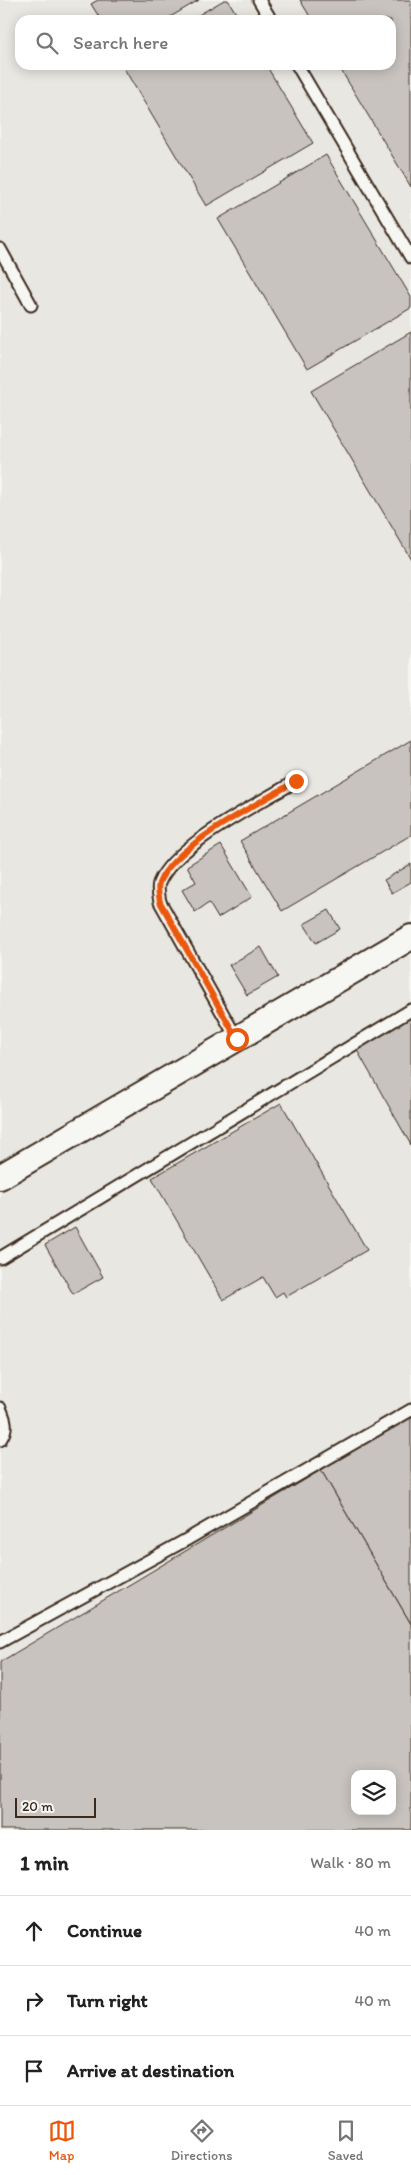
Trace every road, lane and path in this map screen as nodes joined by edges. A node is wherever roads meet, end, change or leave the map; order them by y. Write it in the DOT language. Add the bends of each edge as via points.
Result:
graph roads {
  1 [pos="259,0"];
  2 [pos="267,15"];
  3 [pos="300,70"];
  4 [pos="0,249"];
  5 [pos="411,258"];
  6 [pos="31,305"];
  7 [pos="296,781"];
  8 [pos="411,937"];
  9 [pos="411,1010"];
  10 [pos="237,1039"];
  11 [pos="0,1178"];
  12 [pos="0,1258"];
  13 [pos="0,1408"];
  14 [pos="411,1410"];
  15 [pos="0,1440"];
  16 [pos="0,1642"];
  1 -- 2 [label="lane"];
  3 -- 5 [label="lane"];
  4 -- 6 [label="lane"];
  7 -- 10 [label="lane" via="200,840 168,866 158,886 160,902"];
  8 -- 10 [label="street"];
  9 -- 12 [label="lane"];
  10 -- 11 [label="street"];
  13 -- 15 [label="lane" via="6,1422 6,1432"];
  14 -- 16 [label="lane" via="186,1540"];
}
